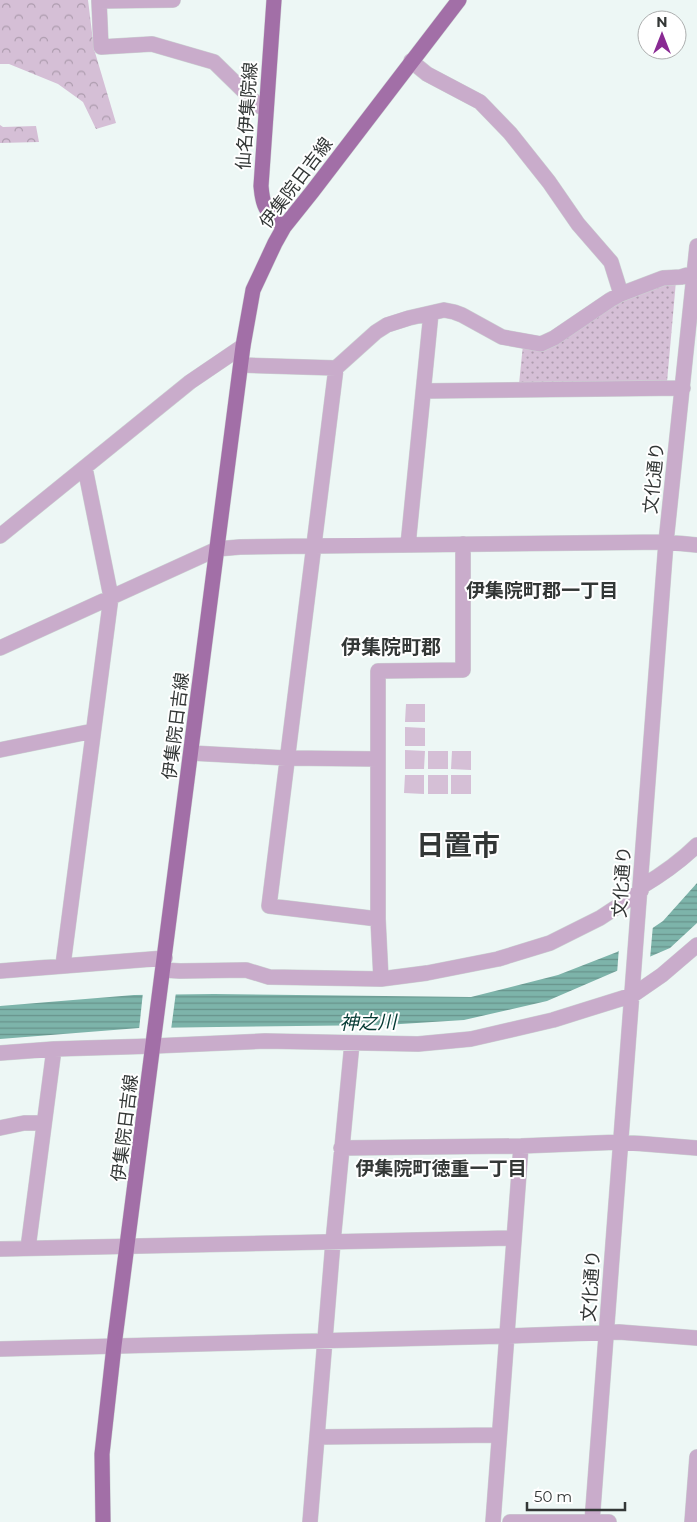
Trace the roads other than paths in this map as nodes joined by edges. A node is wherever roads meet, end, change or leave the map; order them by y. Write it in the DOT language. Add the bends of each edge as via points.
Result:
graph roads {
  1 [pos="173,0"];
  2 [pos="274,0"];
  3 [pos="459,0"];
  4 [pos="411,61"];
  5 [pos="266,110"];
  6 [pos="284,226"];
  7 [pos="697,246"];
  8 [pos="696,273"];
  9 [pos="620,291"];
  10 [pos="431,313"];
  11 [pos="243,346"];
  12 [pos="241,365"];
  13 [pos="336,368"];
  14 [pos="683,388"];
  15 [pos="424,391"];
  16 [pos="84,468"];
  17 [pos="0,536"];
  18 [pos="666,542"];
  19 [pos="463,544"];
  20 [pos="408,545"];
  21 [pos="314,546"];
  22 [pos="697,546"];
  23 [pos="217,549"];
  24 [pos="111,597"];
  25 [pos="0,648"];
  26 [pos="93,731"];
  27 [pos="0,753"];
  28 [pos="191,753"];
  29 [pos="286,758"];
  30 [pos="378,759"];
  31 [pos="697,845"];
  32 [pos="641,894"];
  33 [pos="378,919"];
  34 [pos="697,945"];
  35 [pos="62,965"];
  36 [pos="164,968"];
  37 [pos="0,971"];
  38 [pos="381,980"];
  39 [pos="633,995"];
  40 [pos="155,1041"];
  41 [pos="352,1043"];
  42 [pos="54,1049"];
  43 [pos="0,1053"];
  44 [pos="43,1123"];
  45 [pos="0,1128"];
  46 [pos="621,1142"];
  47 [pos="521,1146"];
  48 [pos="342,1148"];
  49 [pos="697,1148"];
  50 [pos="514,1238"];
  51 [pos="333,1242"];
  52 [pos="128,1246"];
  53 [pos="0,1248"];
  54 [pos="28,1248"];
  55 [pos="606,1332"];
  56 [pos="508,1336"];
  57 [pos="697,1338"];
  58 [pos="325,1339"];
  59 [pos="114,1346"];
  60 [pos="0,1349"];
  61 [pos="499,1435"];
  62 [pos="317,1438"];
  63 [pos="697,1457"];
  64 [pos="592,1521"];
  65 [pos="103,1522"];
  66 [pos="310,1522"];
  67 [pos="493,1522"];
  68 [pos="510,1522"];
  69 [pos="609,1522"];
  70 [pos="692,1522"];
  1 -- 5 [label="street" via="99,1 101,47 152,44 214,62"];
  2 -- 5 [label="main road, 仙名伊集院線"];
  3 -- 4 [label="main road, 伊集院日吉線"];
  4 -- 6 [label="main road, 伊集院日吉線"];
  4 -- 9 [label="street" via="427,74 480,102 510,133 578,224 611,262"];
  5 -- 6 [label="main road, 仙名伊集院線" via="262,199 267,210"];
  6 -- 11 [label="main road, 伊集院日吉線" via="253,290"];
  7 -- 8 [label="street, 文化通り"];
  8 -- 9 [label="street" via="663,278"];
  8 -- 14 [label="street, 文化通り"];
  9 -- 10 [label="street" via="541,344 502,337 454,312"];
  10 -- 13 [label="street" via="376,332"];
  10 -- 15 [label="street"];
  11 -- 12 [label="main road, 伊集院日吉線"];
  11 -- 16 [label="street" via="190,382"];
  12 -- 13 [label="street"];
  12 -- 23 [label="main road, 伊集院日吉線"];
  13 -- 21 [label="street"];
  14 -- 15 [label="street"];
  14 -- 18 [label="street, 文化通り"];
  15 -- 20 [label="street"];
  16 -- 17 [label="street"];
  16 -- 24 [label="street"];
  18 -- 19 [label="street"];
  18 -- 22 [label="street"];
  18 -- 32 [label="street, 文化通り"];
  19 -- 20 [label="street"];
  19 -- 30 [label="street" via="463,670 378,671"];
  20 -- 21 [label="street"];
  21 -- 23 [label="street"];
  21 -- 29 [label="street"];
  23 -- 24 [label="street"];
  23 -- 28 [label="main road, 伊集院日吉線"];
  24 -- 25 [label="street"];
  24 -- 26 [label="street"];
  26 -- 27 [label="street"];
  26 -- 35 [label="street"];
  28 -- 29 [label="street"];
  28 -- 36 [label="main road, 伊集院日吉線"];
  29 -- 30 [label="street"];
  29 -- 33 [label="street" via="269,906"];
  30 -- 33 [label="street"];
  31 -- 32 [label="street"];
  32 -- 38 [label="street" via="550,943 498,959"];
  32 -- 39 [label="street, 文化通り"];
  33 -- 38 [label="street"];
  34 -- 39 [label="street"];
  35 -- 36 [label="street"];
  35 -- 37 [label="street"];
  36 -- 38 [label="street" via="180,971 246,970 269,977"];
  36 -- 40 [label="main road, 伊集院日吉線"];
  39 -- 41 [label="street" via="553,1020 471,1039 418,1044"];
  39 -- 46 [label="street, 文化通り"];
  40 -- 41 [label="street"];
  40 -- 42 [label="street"];
  40 -- 52 [label="main road, 伊集院日吉線"];
  41 -- 48 [label="street"];
  42 -- 43 [label="street"];
  42 -- 44 [label="street"];
  44 -- 45 [label="street"];
  44 -- 54 [label="street"];
  46 -- 47 [label="street"];
  46 -- 49 [label="street"];
  46 -- 55 [label="street, 文化通り"];
  47 -- 48 [label="street"];
  47 -- 50 [label="street"];
  48 -- 51 [label="street"];
  50 -- 51 [label="street"];
  50 -- 56 [label="street"];
  51 -- 52 [label="street"];
  51 -- 58 [label="street"];
  52 -- 54 [label="street"];
  52 -- 59 [label="main road, 伊集院日吉線"];
  53 -- 54 [label="street"];
  55 -- 56 [label="street"];
  55 -- 57 [label="street"];
  55 -- 64 [label="street, 文化通り"];
  56 -- 58 [label="street"];
  56 -- 61 [label="street"];
  58 -- 59 [label="street"];
  58 -- 62 [label="street"];
  59 -- 60 [label="street"];
  59 -- 65 [label="main road, 伊集院日吉線" via="102,1454"];
  61 -- 62 [label="street"];
  61 -- 67 [label="street"];
  62 -- 66 [label="street"];
  63 -- 70 [label="street"];
  64 -- 68 [label="street"];
  64 -- 69 [label="street"];
}
